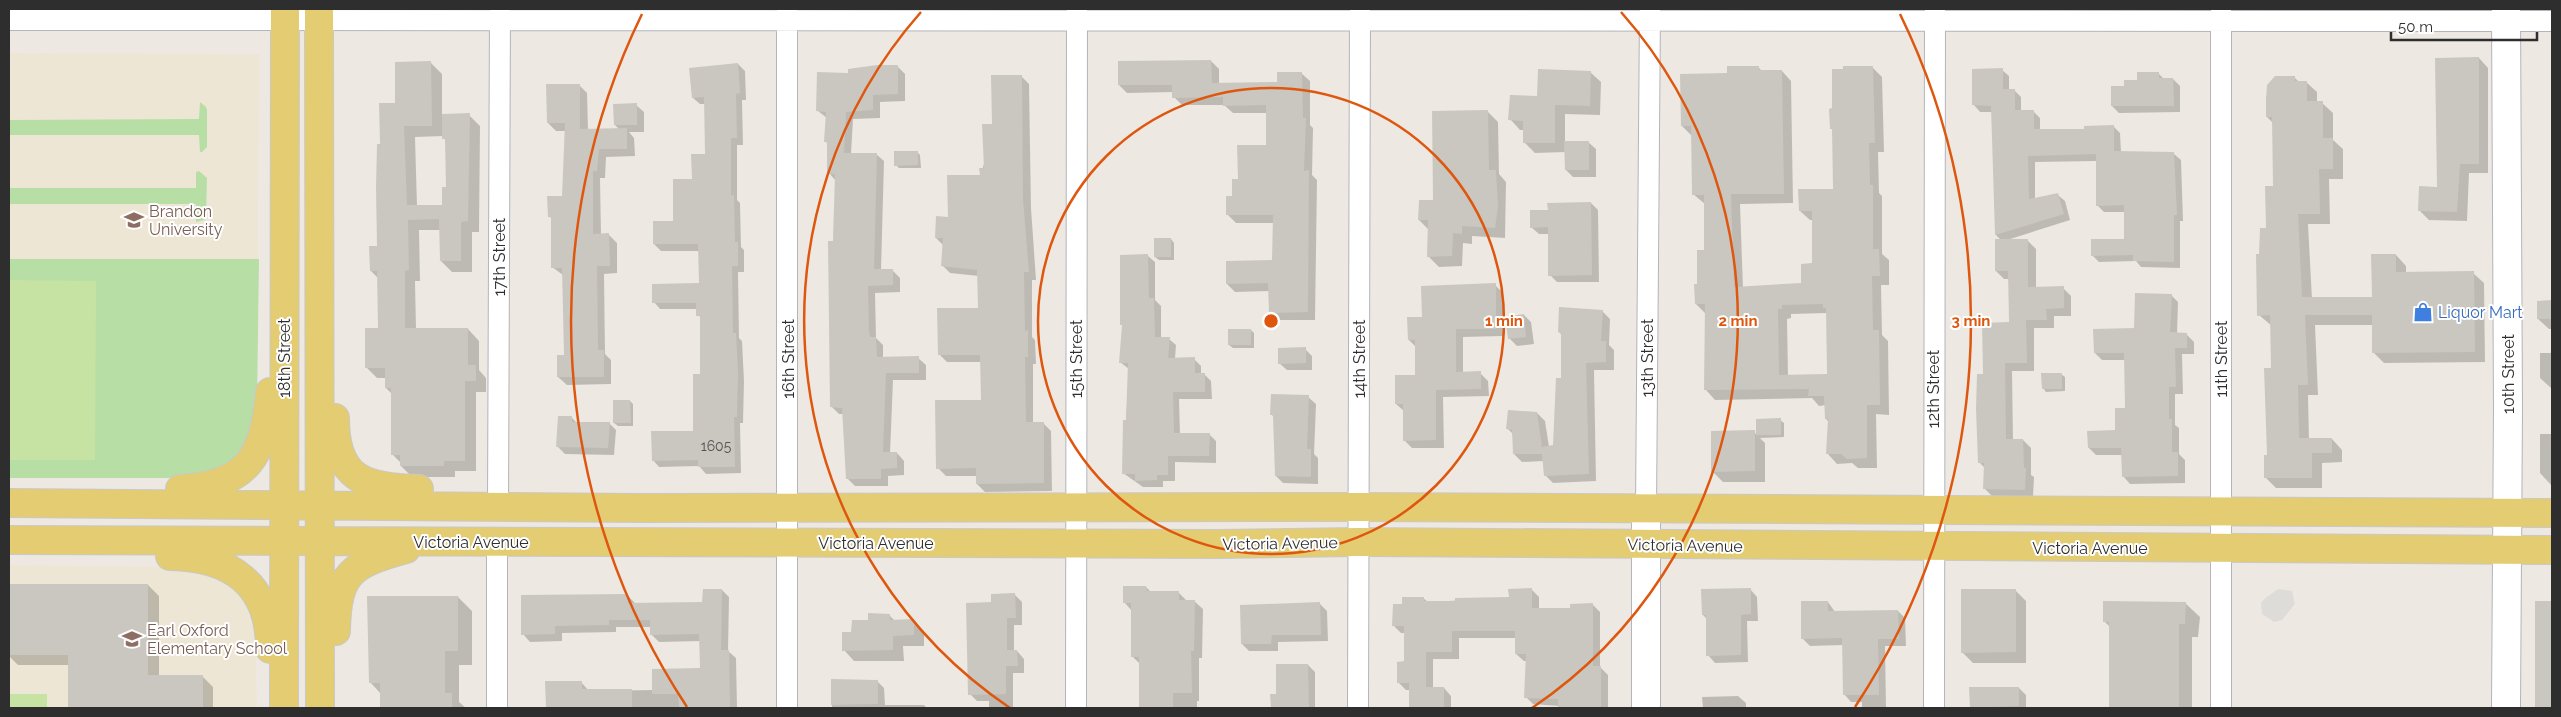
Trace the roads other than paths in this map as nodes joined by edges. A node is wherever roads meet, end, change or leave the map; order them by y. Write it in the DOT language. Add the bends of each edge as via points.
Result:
graph roads {
  1 [pos="787,14"];
  2 [pos="1077,14"];
  3 [pos="1360,14"];
  4 [pos="1650,14"];
  5 [pos="1935,14"];
  6 [pos="2221,14"];
  7 [pos="285,15"];
  8 [pos="319,15"];
  9 [pos="500,15"];
  10 [pos="2506,15"];
  11 [pos="9,20"];
  12 [pos="2552,21"];
  13 [pos="284,174"];
  14 [pos="319,263"];
  15 [pos="498,500"];
  16 [pos="9,501"];
  17 [pos="284,504"];
  18 [pos="320,504"];
  19 [pos="789,506"];
  20 [pos="1358,507"];
  21 [pos="1076,508"];
  22 [pos="1646,510"];
  23 [pos="1933,511"];
  24 [pos="2220,512"];
  25 [pos="2507,513"];
  26 [pos="2552,513"];
  27 [pos="9,540"];
  28 [pos="284,540"];
  29 [pos="320,541"];
  30 [pos="454,542"];
  31 [pos="497,542"];
  32 [pos="1358,542"];
  33 [pos="789,543"];
  34 [pos="1077,543"];
  35 [pos="1646,544"];
  36 [pos="9,546"];
  37 [pos="1934,547"];
  38 [pos="2220,549"];
  39 [pos="2507,550"];
  40 [pos="2552,550"];
  41 [pos="270,708"];
  42 [pos="284,708"];
  43 [pos="320,708"];
  44 [pos="334,708"];
  45 [pos="497,708"];
  46 [pos="787,708"];
  47 [pos="1076,708"];
  48 [pos="1358,708"];
  49 [pos="1646,708"];
  50 [pos="1934,708"];
  51 [pos="2221,708"];
  52 [pos="2506,708"];
  1 -- 2 [label="street"];
  1 -- 9 [label="street"];
  1 -- 19 [label="street, 16th Street"];
  2 -- 3 [label="street"];
  2 -- 21 [label="street, 15th Street"];
  3 -- 4 [label="street"];
  3 -- 20 [label="street, 14th Street"];
  4 -- 5 [label="street"];
  4 -- 22 [label="street, 13th Street"];
  5 -- 6 [label="street"];
  5 -- 23 [label="street, 12th Street"];
  6 -- 10 [label="street"];
  6 -- 24 [label="street, 11th Street"];
  7 -- 8 [label="street"];
  7 -- 11 [label="street"];
  7 -- 13 [label="main road, 18th Street"];
  8 -- 9 [label="street"];
  8 -- 14 [label="main road"];
  9 -- 15 [label="street, 17th Street"];
  10 -- 12 [label="street"];
  10 -- 25 [label="street, 10th Street"];
  13 -- 16 [label="main road" via="272,242 270,393 264,432 246,467 217,484 200,488 126,489"];
  13 -- 17 [label="main road, 18th Street"];
  14 -- 15 [label="main road" via="335,349 336,444 345,466 352,474 386,487 466,490"];
  14 -- 18 [label="main road"];
  15 -- 18 [label="main road"];
  15 -- 19 [label="main road" via="551,507"];
  16 -- 17 [label="main road"];
  17 -- 18 [label="main road"];
  17 -- 28 [label="main road, 18th Street"];
  18 -- 29 [label="main road"];
  19 -- 21 [label="main road"];
  19 -- 33 [label="street, 16th Street"];
  20 -- 21 [label="main road"];
  20 -- 22 [label="main road"];
  20 -- 32 [label="street, 14th Street"];
  21 -- 34 [label="street, 15th Street"];
  22 -- 23 [label="main road"];
  22 -- 35 [label="street, 13th Street"];
  23 -- 24 [label="main road"];
  23 -- 37 [label="street, 12th Street"];
  24 -- 25 [label="main road"];
  24 -- 38 [label="street, 11th Street"];
  25 -- 26 [label="main road"];
  25 -- 39 [label="street, 10th Street"];
  27 -- 28 [label="main road, Victoria Avenue"];
  28 -- 29 [label="main road, Victoria Avenue"];
  28 -- 42 [label="main road, 18th Street"];
  29 -- 30 [label="main road, Victoria Avenue"];
  29 -- 43 [label="main road"];
  30 -- 31 [label="main road, Victoria Avenue"];
  30 -- 44 [label="main road" via="378,557 363,564 346,579 336,617"];
  31 -- 33 [label="main road, Victoria Avenue"];
  31 -- 45 [label="street"];
  32 -- 34 [label="main road, Victoria Avenue"];
  32 -- 35 [label="main road, Victoria Avenue"];
  32 -- 48 [label="street, 14th Street"];
  33 -- 34 [label="main road, Victoria Avenue"];
  33 -- 46 [label="street, 16th Street"];
  34 -- 47 [label="street, 15th Street"];
  35 -- 37 [label="main road, Victoria Avenue"];
  35 -- 49 [label="street, 13th Street"];
  36 -- 41 [label="main road" via="65,553 196,557 231,569 258,594 265,611 270,635"];
  37 -- 38 [label="main road, Victoria Avenue"];
  37 -- 50 [label="street, 12th Street"];
  38 -- 39 [label="main road, Victoria Avenue"];
  38 -- 51 [label="street, 11th Street"];
  39 -- 40 [label="main road, Victoria Avenue"];
  39 -- 52 [label="street, 10th Street"];
}
